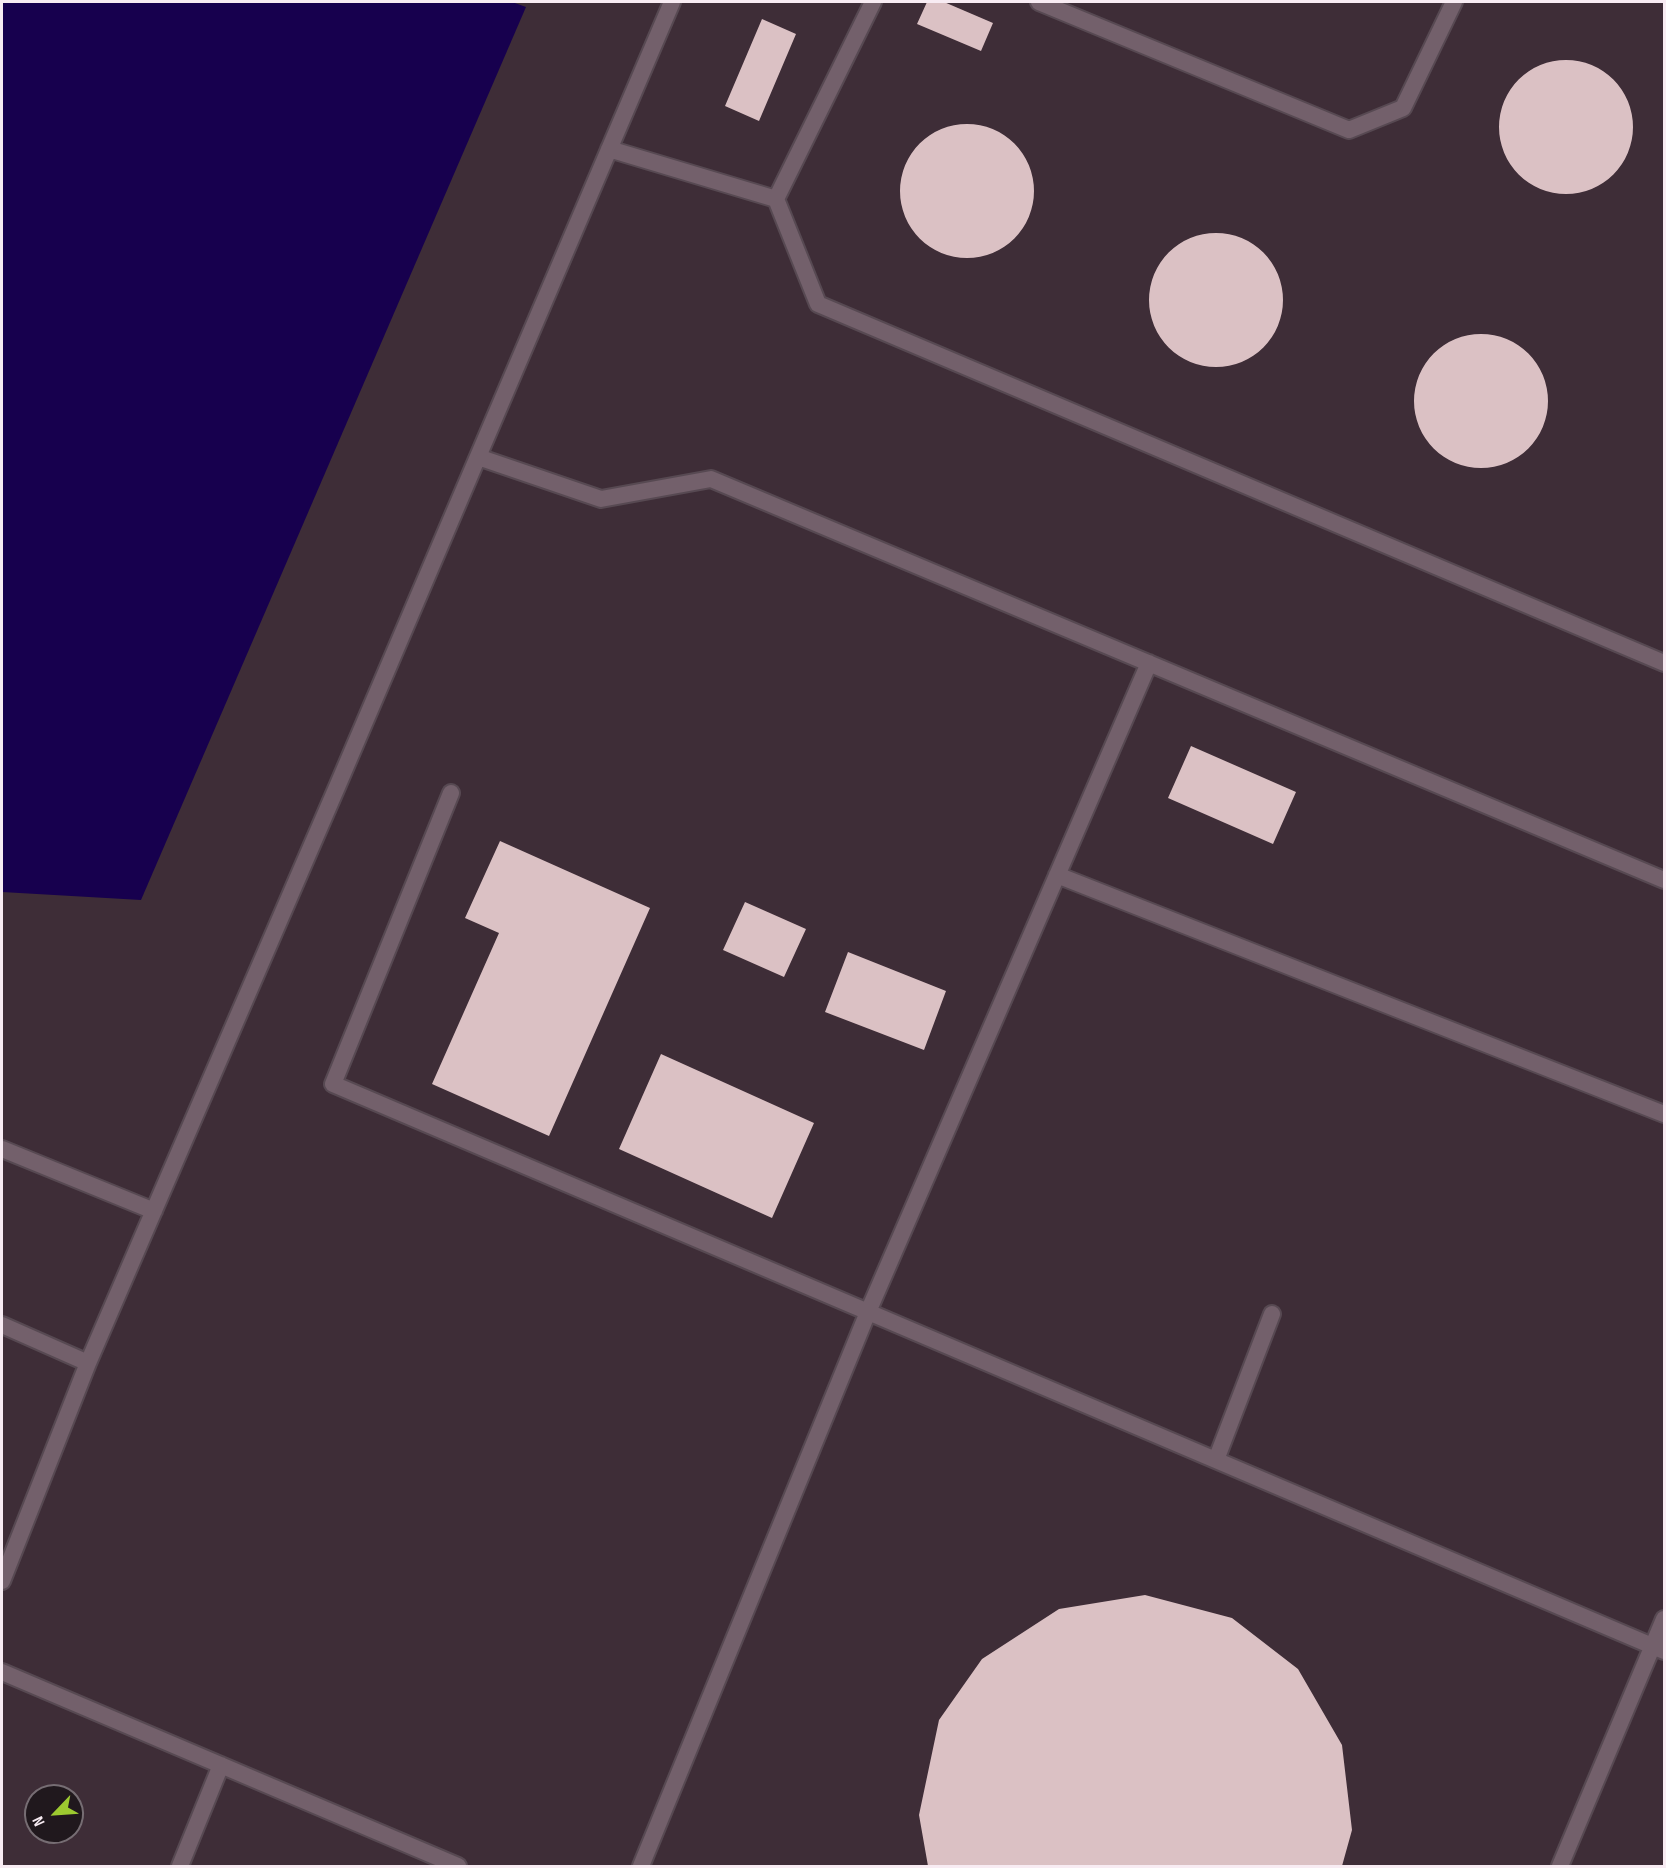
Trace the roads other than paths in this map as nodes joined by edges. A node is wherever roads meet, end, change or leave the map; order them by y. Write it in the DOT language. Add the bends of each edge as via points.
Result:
graph roads {
  1 [pos="672,2"];
  2 [pos="873,2"];
  3 [pos="1039,2"];
  4 [pos="1454,2"];
  5 [pos="609,149"];
  6 [pos="776,199"];
  7 [pos="478,457"];
  8 [pos="1149,663"];
  9 [pos="1665,663"];
  10 [pos="451,794"];
  11 [pos="1057,875"];
  12 [pos="1665,880"];
  13 [pos="1665,1114"];
  14 [pos="2,1149"];
  15 [pos="154,1211"];
  16 [pos="868,1312"];
  17 [pos="1272,1314"];
  18 [pos="2,1325"];
  19 [pos="88,1362"];
  20 [pos="1216,1460"];
  21 [pos="2,1581"];
  22 [pos="1665,1619"];
  23 [pos="1659,1648"];
  24 [pos="2,1672"];
  25 [pos="221,1766"];
  26 [pos="180,1866"];
  27 [pos="458,1866"];
  28 [pos="641,1866"];
  29 [pos="1560,1866"];
  1 -- 5 [label="lane"];
  2 -- 6 [label="lane"];
  3 -- 4 [label="lane" via="1348,130 1403,108"];
  5 -- 6 [label="lane"];
  5 -- 7 [label="lane"];
  6 -- 9 [label="lane" via="818,304"];
  7 -- 8 [label="lane" via="601,499 711,479"];
  7 -- 15 [label="lane"];
  8 -- 11 [label="lane"];
  8 -- 12 [label="lane"];
  10 -- 16 [label="lane" via="333,1084"];
  11 -- 13 [label="lane"];
  11 -- 16 [label="lane"];
  14 -- 15 [label="lane"];
  15 -- 19 [label="lane"];
  16 -- 20 [label="lane"];
  16 -- 28 [label="lane"];
  17 -- 20 [label="lane"];
  18 -- 19 [label="lane"];
  19 -- 21 [label="lane"];
  20 -- 23 [label="lane"];
  22 -- 23 [label="lane"];
  23 -- 29 [label="lane"];
  24 -- 25 [label="lane"];
  25 -- 26 [label="lane"];
  25 -- 27 [label="lane"];
}
